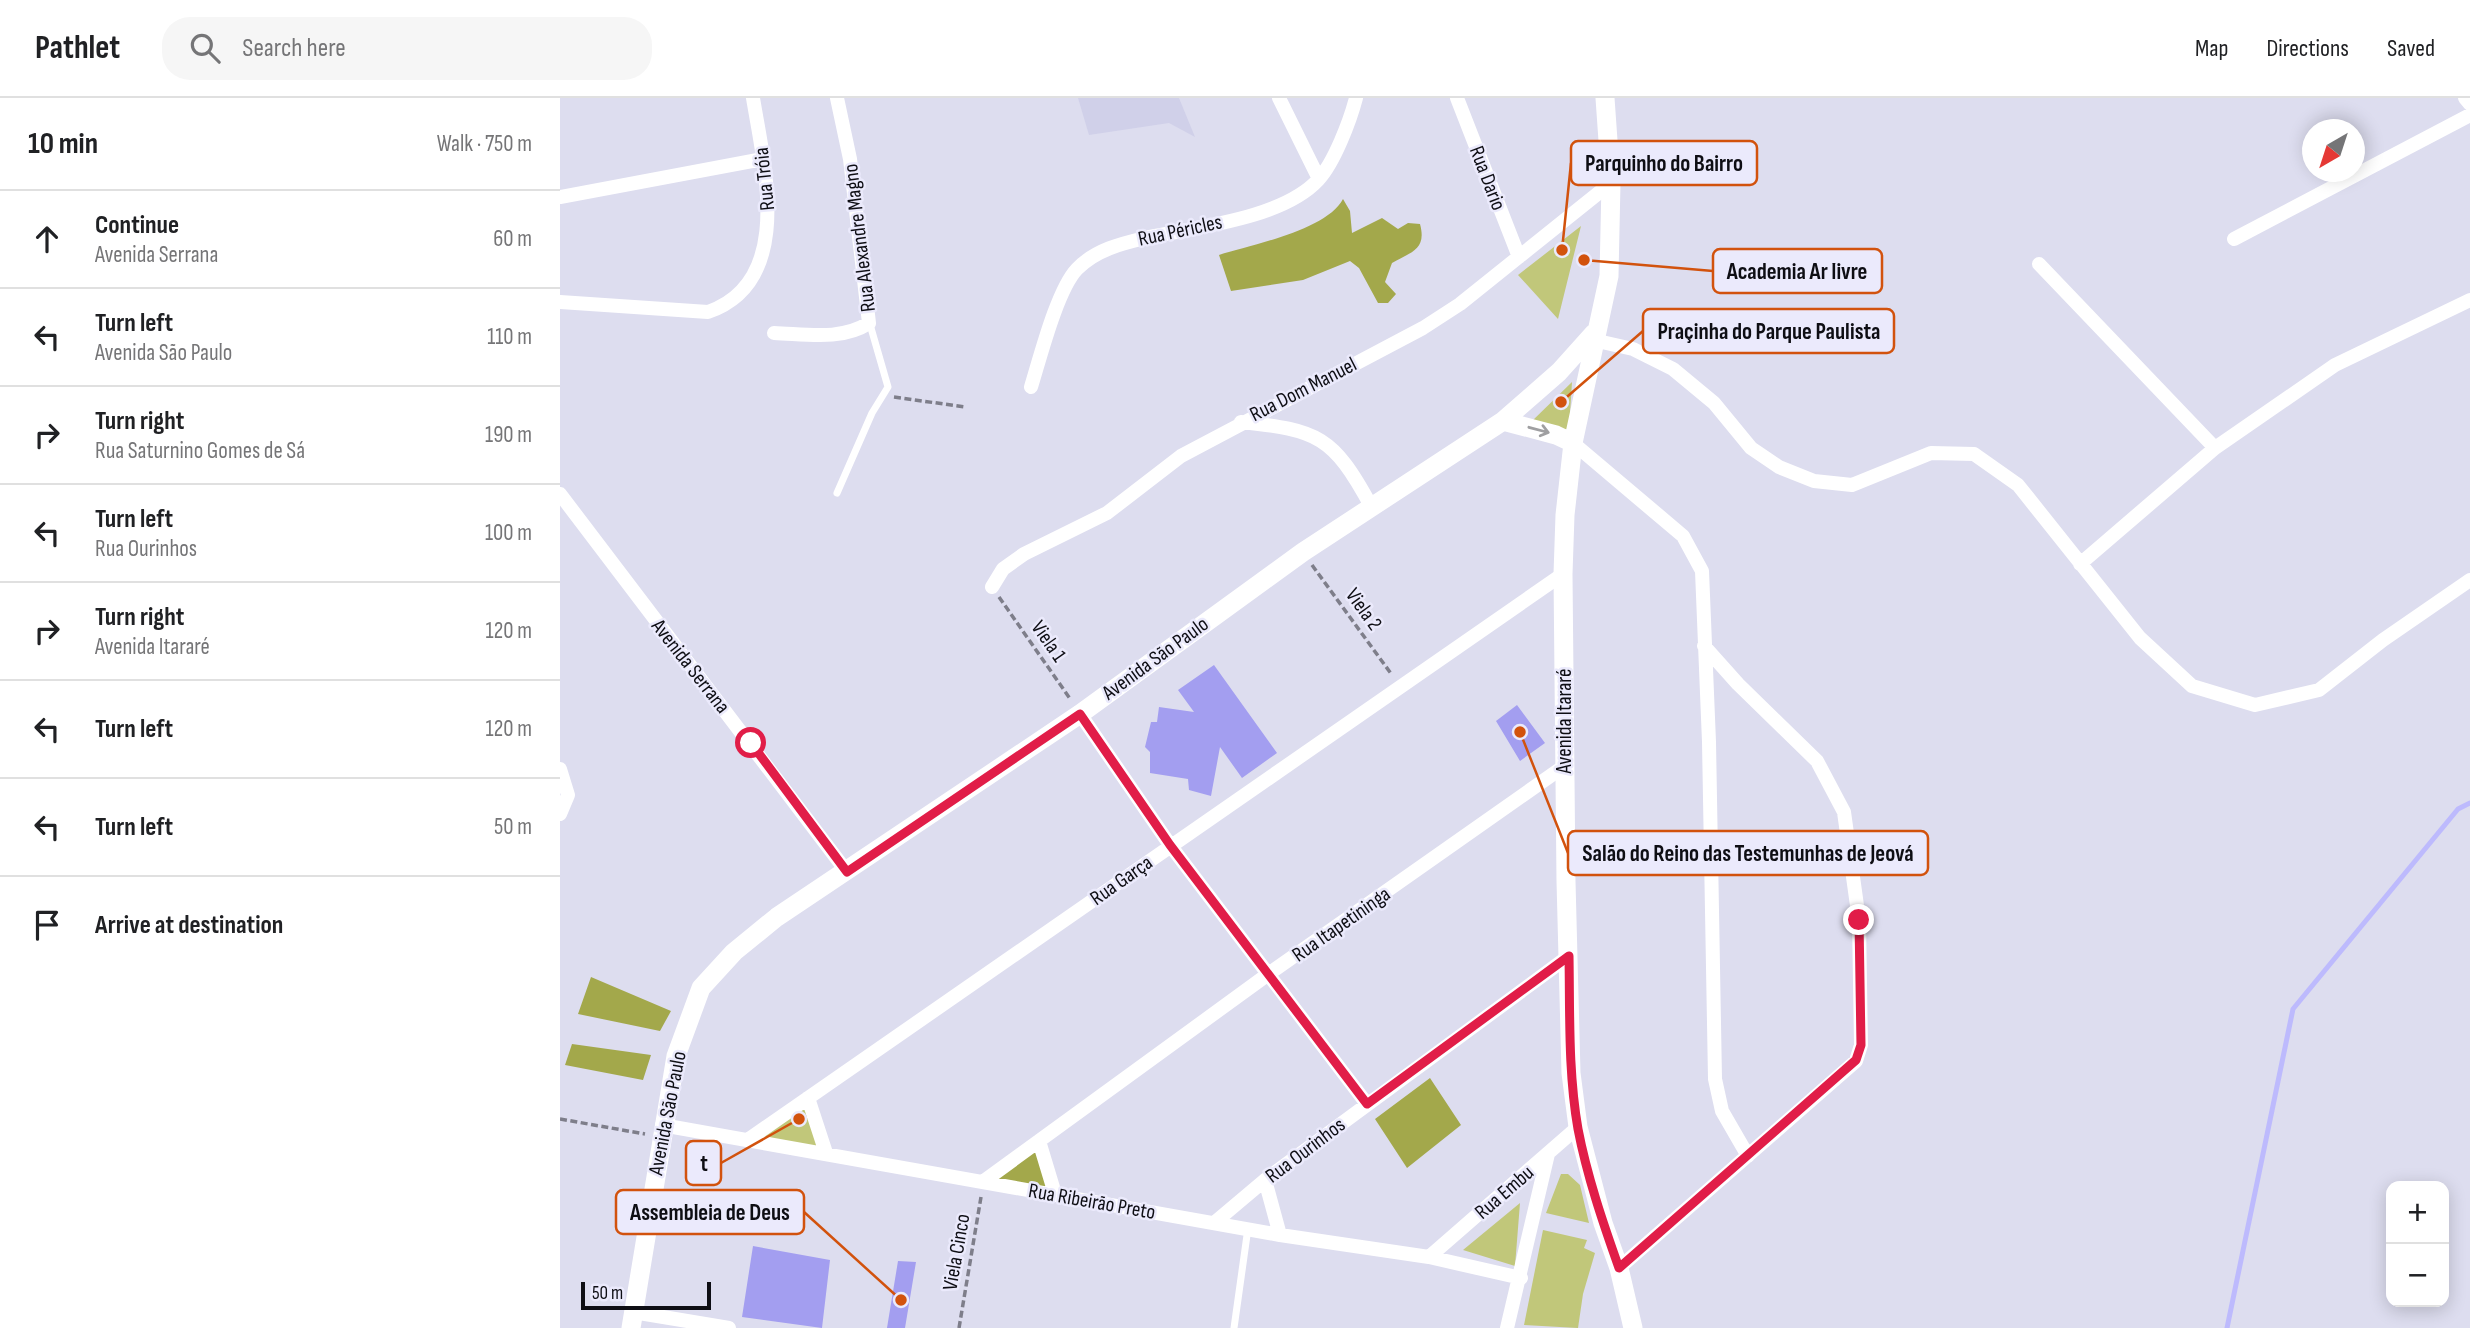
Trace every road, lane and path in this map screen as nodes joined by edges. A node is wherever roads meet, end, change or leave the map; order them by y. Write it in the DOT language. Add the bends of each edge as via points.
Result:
graph roads {
  1 [pos="753,98"];
  2 [pos="837,98"];
  3 [pos="1279,98"];
  4 [pos="1356,98"];
  5 [pos="1458,98"];
  6 [pos="1605,98"];
  7 [pos="2465,98"];
  8 [pos="2470,104"];
  9 [pos="2470,115"];
  10 [pos="763,159"];
  11 [pos="1319,179"];
  12 [pos="1611,183"];
  13 [pos="560,197"];
  14 [pos="2234,239"];
  15 [pos="1519,257"];
  16 [pos="2039,264"];
  17 [pos="2470,300"];
  18 [pos="560,302"];
  19 [pos="869,320"];
  20 [pos="774,333"];
  21 [pos="1594,336"];
  22 [pos="1031,387"];
  23 [pos="885,395"];
  24 [pos="965,407"];
  25 [pos="1503,421"];
  26 [pos="1240,422"];
  27 [pos="1573,443"];
  28 [pos="2215,448"];
  29 [pos="837,493"];
  30 [pos="560,494"];
  31 [pos="1371,506"];
  32 [pos="1303,552"];
  33 [pos="2080,564"];
  34 [pos="1563,574"];
  35 [pos="2470,580"];
  36 [pos="992,587"];
  37 [pos="1704,646"];
  38 [pos="1399,685"];
  39 [pos="1080,714"];
  40 [pos="1563,767"];
  41 [pos="560,769"];
  42 [pos="560,814"];
  43 [pos="1170,845"];
  44 [pos="847,872"];
  45 [pos="1569,956"];
  46 [pos="1267,975"];
  47 [pos="808,1098"];
  48 [pos="1367,1104"];
  49 [pos="560,1119"];
  50 [pos="1578,1126"];
  51 [pos="661,1131"];
  52 [pos="749,1139"];
  53 [pos="1039,1141"];
  54 [pos="826,1153"];
  55 [pos="1548,1154"];
  56 [pos="1748,1156"];
  57 [pos="1265,1180"];
  58 [pos="984,1181"];
  59 [pos="1055,1194"];
  60 [pos="1214,1223"];
  61 [pos="1248,1228"];
  62 [pos="1280,1235"];
  63 [pos="1429,1257"];
  64 [pos="1619,1268"];
  65 [pos="1521,1278"];
  66 [pos="632,1320"];
  67 [pos="729,1328"];
  68 [pos="958,1328"];
  69 [pos="1234,1328"];
  70 [pos="1507,1328"];
  71 [pos="1633,1328"];
  1 -- 10 [label="street, Rua Tróia"];
  2 -- 19 [label="street, Rua Alexandre Magno" via="850,159"];
  3 -- 11 [label="street"];
  4 -- 11 [label="street, Rua Péricles"];
  5 -- 15 [label="street, Rua Dario"];
  6 -- 12 [label="main road, Avenida São Paulo"];
  7 -- 8 [label="street"];
  9 -- 14 [label="street"];
  10 -- 13 [label="street"];
  10 -- 18 [label="street, Rua Tróia" via="769,193 760,260 731,304 708,312"];
  11 -- 22 [label="street, Rua Péricles" via="1281,205 1121,243 1094,256 1077,269 1068,284"];
  12 -- 15 [label="street, Rua Dom Manuel"];
  12 -- 21 [label="main road, Avenida São Paulo" via="1609,276"];
  15 -- 26 [label="street, Rua Dom Manuel" via="1423,328"];
  16 -- 28 [label="street"];
  17 -- 28 [label="street" via="2335,365"];
  19 -- 20 [label="street, Rua Alexandre Magno" via="855,332 841,335"];
  19 -- 23 [label="lane" via="888,387"];
  21 -- 25 [label="main road, Avenida São Paulo"];
  21 -- 27 [label="main road, Avenida Itararé"];
  21 -- 33 [label="street" via="1672,369 1714,402 1751,448 1779,467 1814,481 1852,485 1931,453 1974,454 2018,485"];
  23 -- 24 [label="path"];
  23 -- 29 [label="lane" via="872,413"];
  25 -- 27 [label="main road, one-way"];
  25 -- 31 [label="main road, Avenida São Paulo"];
  26 -- 31 [label="street" via="1294,428 1322,441 1339,455"];
  26 -- 36 [label="street, Rua Dom Manuel" via="1181,456 1107,513 1024,554 1003,569"];
  27 -- 34 [label="main road, Avenida Itararé"];
  27 -- 37 [label="street" via="1683,536 1702,571"];
  28 -- 33 [label="street"];
  30 -- 44 [label="street, Avenida Serrana"];
  31 -- 32 [label="main road, Avenida São Paulo"];
  32 -- 38 [label="path, Viela 2"];
  32 -- 39 [label="main road, Avenida São Paulo"];
  33 -- 35 [label="street" via="2140,638 2192,686 2255,705 2319,690"];
  34 -- 38 [label="street, Rua Garça"];
  34 -- 40 [label="main road, Avenida Itararé"];
  36 -- 39 [label="path, Viela 1"];
  37 -- 56 [label="street" via="1714,1079 1722,1111"];
  37 -- 56 [label="street" via="1816,761 1844,812 1859,920 1861,1045 1856,1060"];
  38 -- 43 [label="street, Rua Garça"];
  39 -- 43 [label="street"];
  39 -- 44 [label="main road, Avenida São Paulo"];
  40 -- 45 [label="main road, Avenida Itararé"];
  40 -- 46 [label="street, Rua Itapetininga"];
  41 -- 42 [label="street" via="568,794"];
  43 -- 46 [label="street"];
  43 -- 47 [label="street, Rua Garça"];
  44 -- 51 [label="main road, Avenida São Paulo" via="777,917 734,952 701,988 676,1056"];
  45 -- 48 [label="street, Rua Ourinhos"];
  45 -- 50 [label="main road, Avenida Itararé"];
  46 -- 48 [label="street"];
  46 -- 53 [label="street, Rua Itapetininga"];
  47 -- 52 [label="street, Rua Garça"];
  47 -- 54 [label="street"];
  48 -- 57 [label="street, Rua Ourinhos"];
  49 -- 51 [label="path"];
  50 -- 55 [label="street, Rua Embu"];
  50 -- 64 [label="main road, Avenida Itararé"];
  51 -- 52 [label="street, Rua Ribeirão Preto"];
  51 -- 66 [label="main road, Avenida São Paulo"];
  52 -- 54 [label="street, Rua Ribeirão Preto"];
  53 -- 58 [label="street, Rua Itapetininga"];
  53 -- 59 [label="street"];
  54 -- 58 [label="street, Rua Ribeirão Preto"];
  55 -- 63 [label="street, Rua Embu"];
  55 -- 65 [label="street"];
  56 -- 64 [label="street"];
  57 -- 60 [label="street, Rua Ourinhos"];
  57 -- 62 [label="street"];
  58 -- 59 [label="street, Rua Ribeirão Preto"];
  58 -- 68 [label="path, Viela Cinco"];
  59 -- 60 [label="street, Rua Ribeirão Preto"];
  60 -- 61 [label="street, Rua Ribeirão Preto"];
  61 -- 62 [label="street, Rua Ribeirão Preto"];
  61 -- 69 [label="lane"];
  62 -- 63 [label="street, Rua Ribeirão Preto"];
  63 -- 65 [label="street, Rua Ribeirão Preto"];
  64 -- 71 [label="main road, Avenida Itararé"];
  65 -- 70 [label="street"];
  66 -- 67 [label="street"];
}
